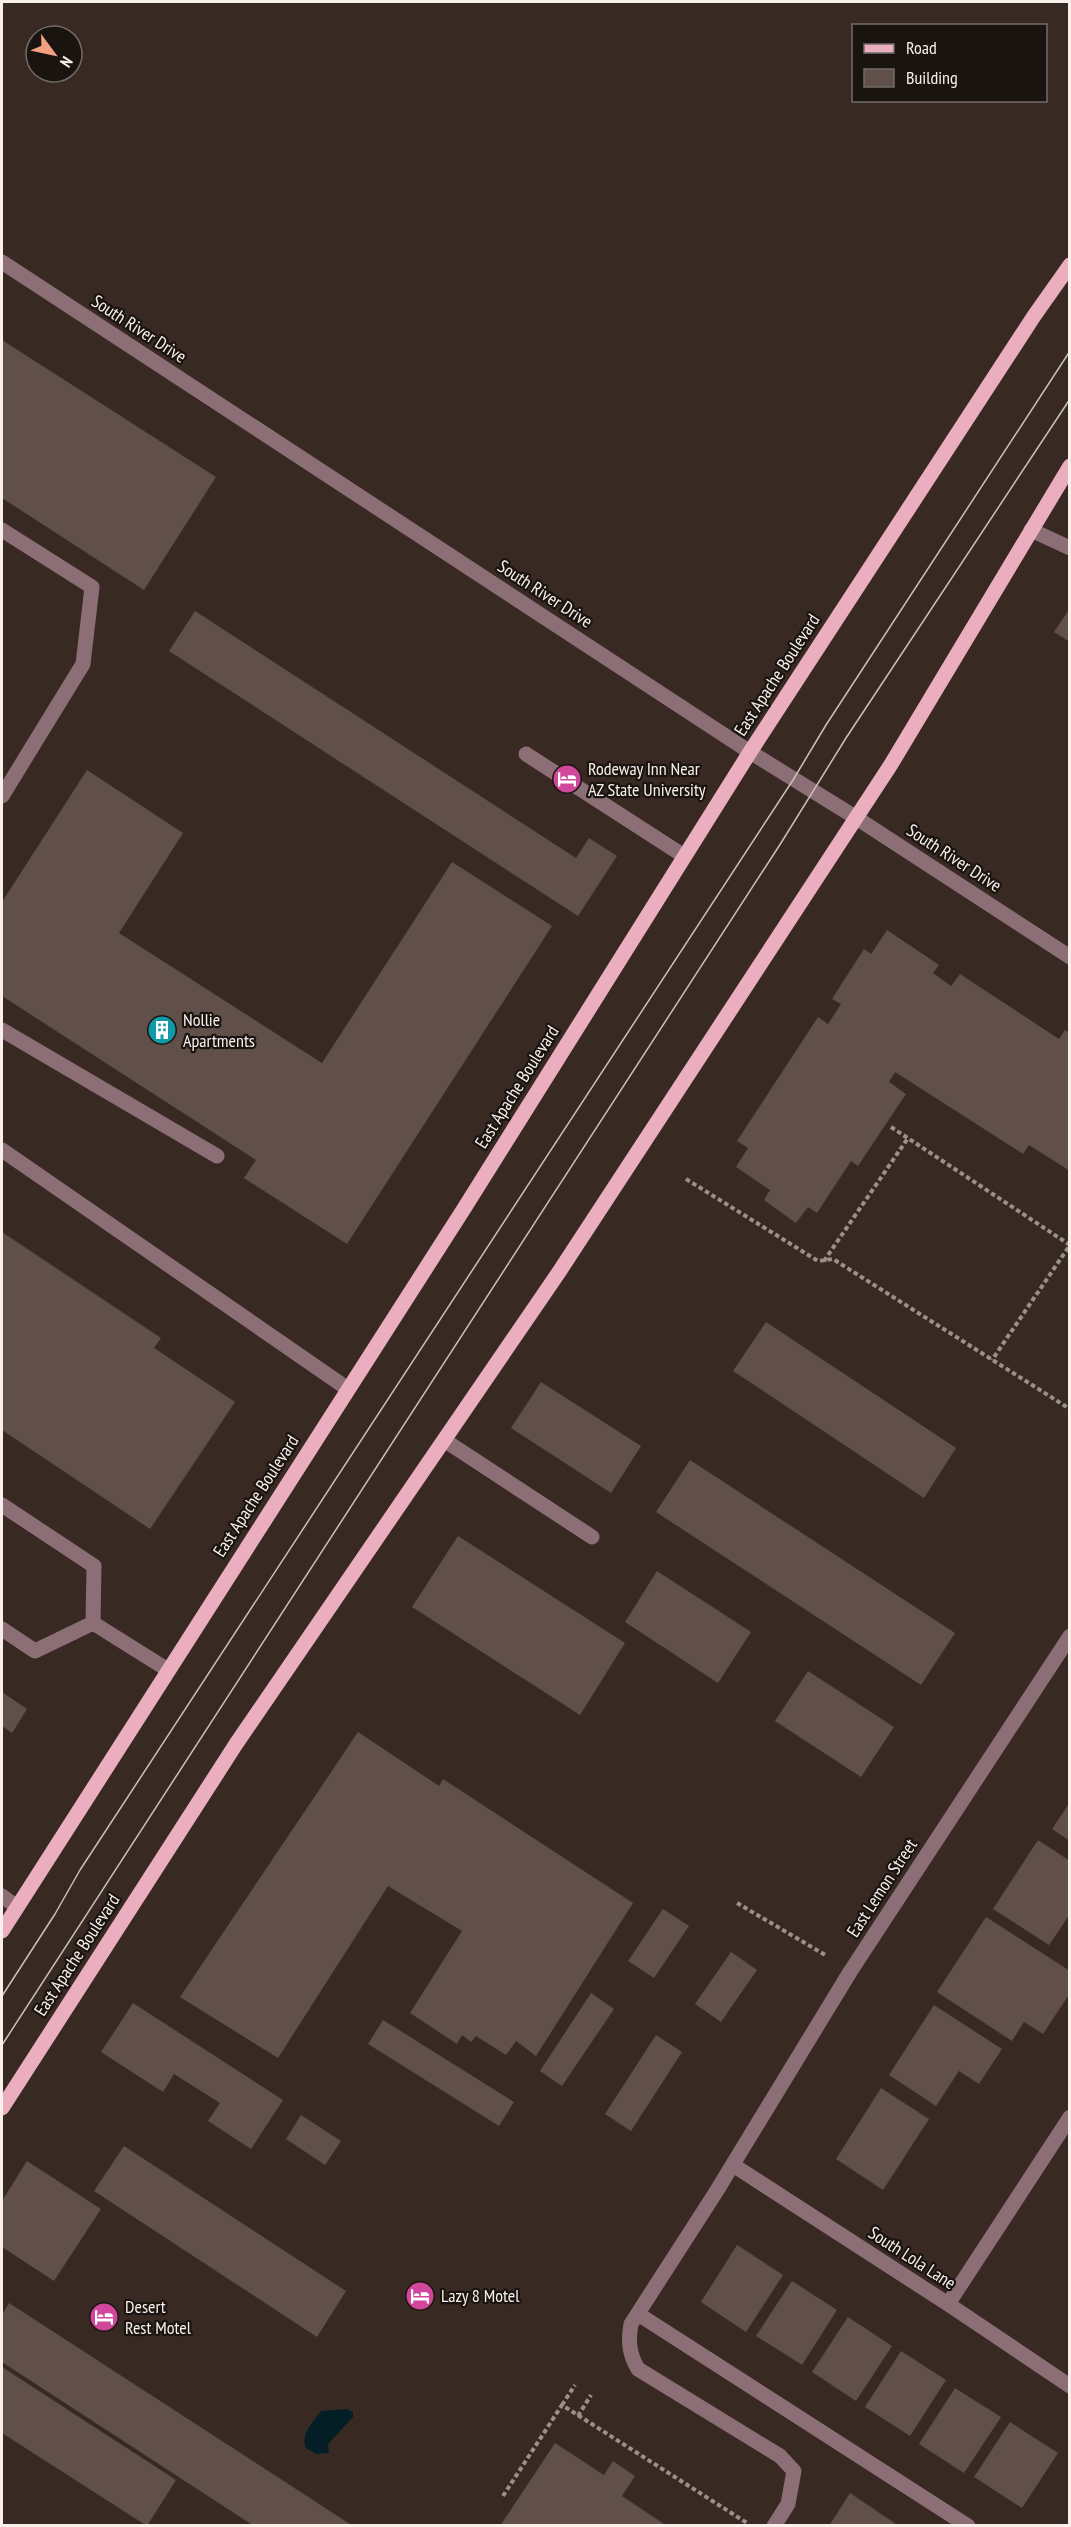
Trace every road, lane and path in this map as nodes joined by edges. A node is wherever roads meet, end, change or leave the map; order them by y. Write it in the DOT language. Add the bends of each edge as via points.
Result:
graph roads {
  1 [pos="2,262"];
  2 [pos="1070,265"];
  3 [pos="1070,466"];
  4 [pos="2,530"];
  5 [pos="1031,530"];
  6 [pos="1070,548"];
  7 [pos="750,752"];
  8 [pos="526,754"];
  9 [pos="2,796"];
  10 [pos="855,818"];
  11 [pos="684,856"];
  12 [pos="1070,957"];
  13 [pos="2,1030"];
  14 [pos="891,1127"];
  15 [pos="908,1138"];
  16 [pos="2,1150"];
  17 [pos="217,1156"];
  18 [pos="686,1179"];
  19 [pos="824,1261"];
  20 [pos="992,1360"];
  21 [pos="348,1389"];
  22 [pos="1070,1409"];
  23 [pos="444,1440"];
  24 [pos="2,1505"];
  25 [pos="592,1537"];
  26 [pos="93,1623"];
  27 [pos="2,1629"];
  28 [pos="1070,1636"];
  29 [pos="168,1670"];
  30 [pos="2,1896"];
  31 [pos="737,1903"];
  32 [pos="17,1907"];
  33 [pos="2,1931"];
  34 [pos="815,1948"];
  35 [pos="2,2108"];
  36 [pos="1070,2117"];
  37 [pos="733,2165"];
  38 [pos="948,2304"];
  39 [pos="638,2314"];
  40 [pos="575,2385"];
  41 [pos="1070,2386"];
  42 [pos="591,2395"];
  43 [pos="562,2405"];
  44 [pos="578,2416"];
  45 [pos="503,2496"];
  46 [pos="750,2526"];
  47 [pos="774,2526"];
  48 [pos="968,2526"];
  1 -- 7 [label="street, South River Drive"];
  2 -- 7 [label="main road, East Apache Boulevard"];
  3 -- 5 [label="main road, East Apache Boulevard"];
  4 -- 9 [label="street" via="92,587 83,664"];
  5 -- 6 [label="street"];
  5 -- 10 [label="main road, East Apache Boulevard"];
  7 -- 10 [label="street, South River Drive"];
  7 -- 11 [label="main road, East Apache Boulevard"];
  8 -- 11 [label="street"];
  10 -- 12 [label="street, South River Drive"];
  10 -- 23 [label="main road, East Apache Boulevard"];
  11 -- 21 [label="main road, East Apache Boulevard"];
  13 -- 17 [label="street"];
  14 -- 15 [label="path"];
  15 -- 19 [label="path"];
  15 -- 20 [label="path" via="1070,1245"];
  16 -- 21 [label="street"];
  18 -- 19 [label="path" via="818,1261"];
  19 -- 20 [label="path" via="833,1259"];
  20 -- 22 [label="path"];
  21 -- 29 [label="main road, East Apache Boulevard"];
  23 -- 25 [label="street"];
  23 -- 35 [label="main road, East Apache Boulevard" via="236,1744"];
  24 -- 26 [label="street" via="94,1566"];
  26 -- 27 [label="street" via="35,1651"];
  26 -- 29 [label="street"];
  28 -- 37 [label="street, East Lemon Street" via="850,1972"];
  29 -- 32 [label="main road, East Apache Boulevard"];
  30 -- 32 [label="street"];
  31 -- 34 [label="path"];
  32 -- 33 [label="main road, East Apache Boulevard"];
  36 -- 38 [label="street"];
  37 -- 38 [label="street, South Lola Lane"];
  37 -- 39 [label="street, East Lemon Street"];
  38 -- 41 [label="street, South Lola Lane"];
  39 -- 47 [label="street, East Lemon Street" via="629,2337 630,2356 638,2370 780,2456 794,2471 788,2504"];
  39 -- 48 [label="street"];
  40 -- 43 [label="path"];
  42 -- 44 [label="path"];
  43 -- 44 [label="path"];
  43 -- 45 [label="path"];
  44 -- 46 [label="path"];
}
